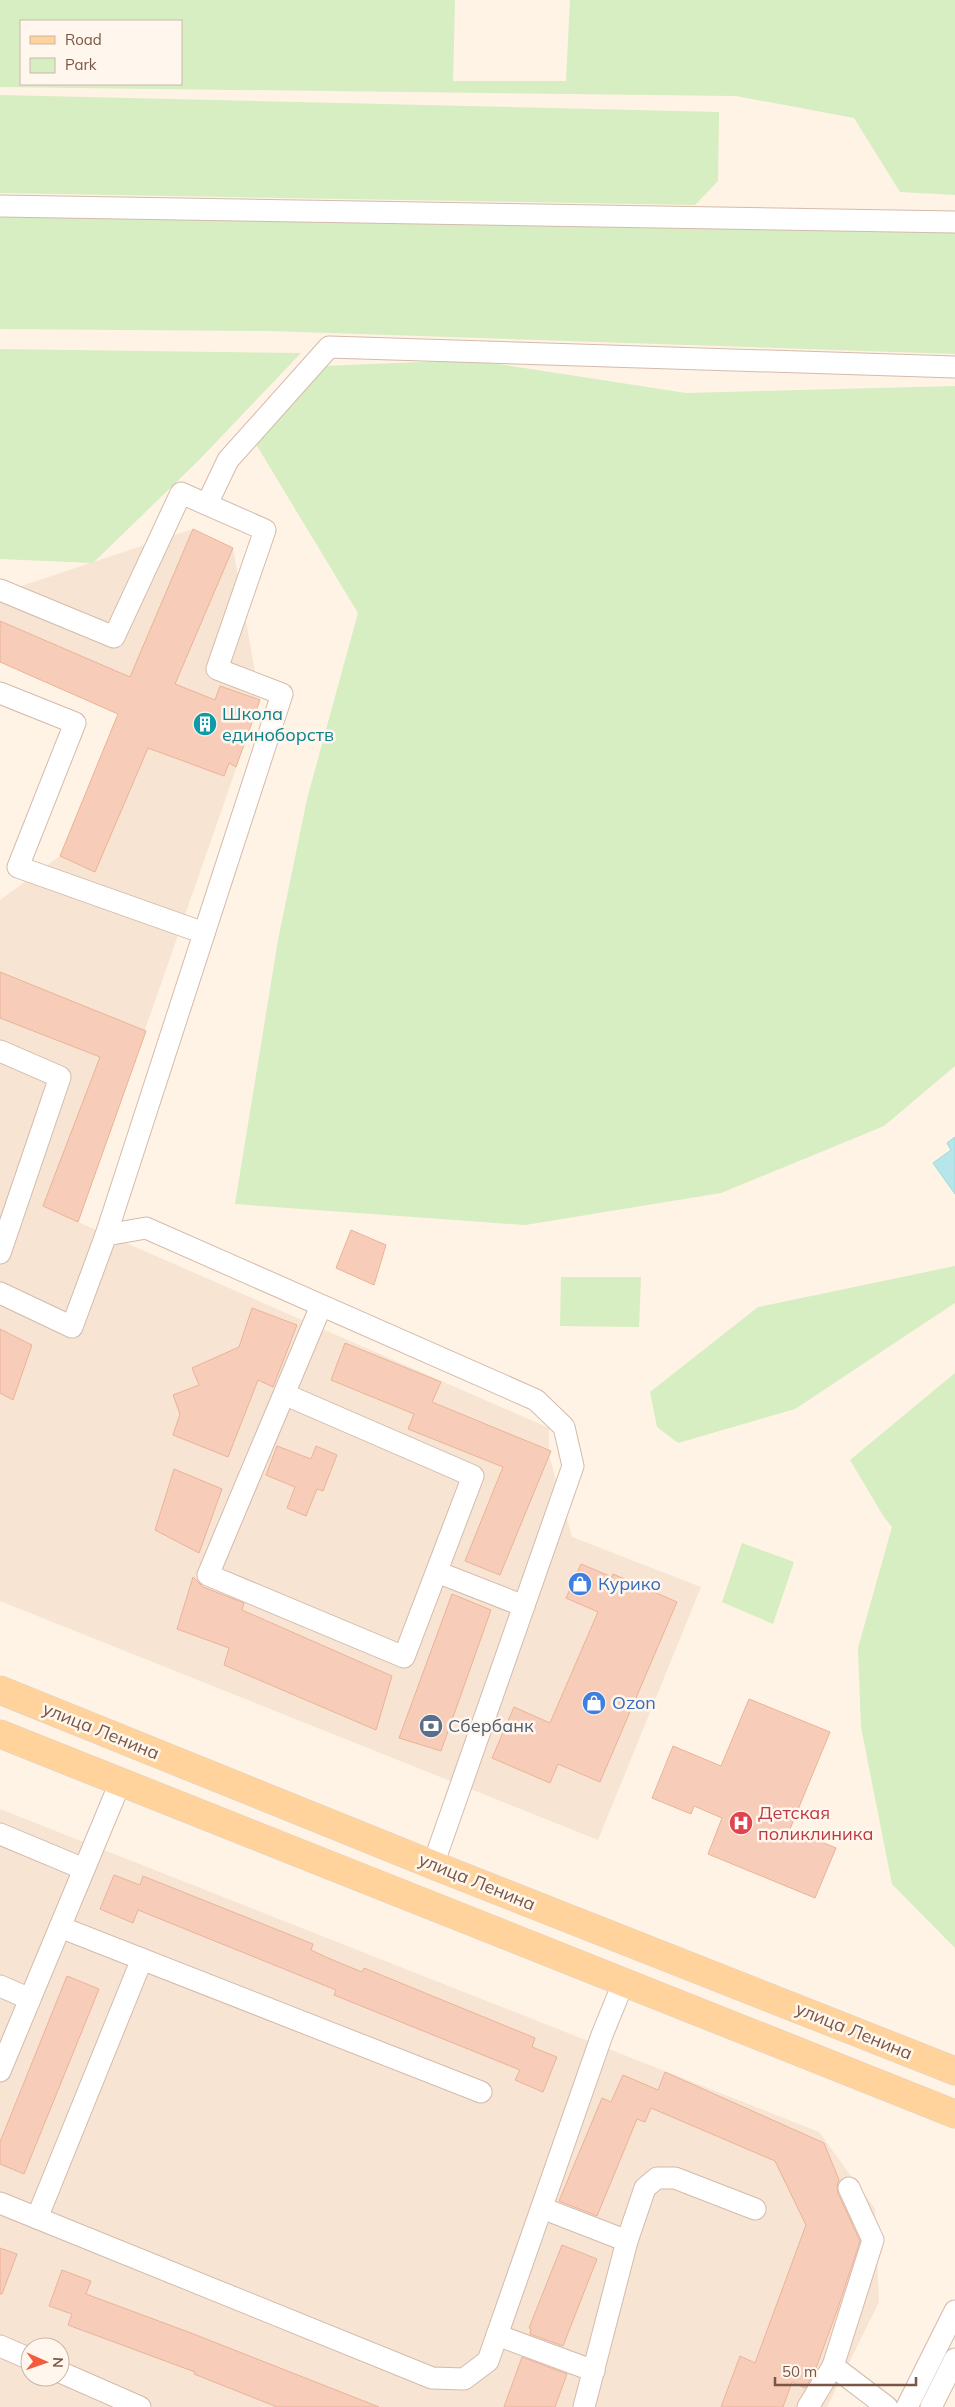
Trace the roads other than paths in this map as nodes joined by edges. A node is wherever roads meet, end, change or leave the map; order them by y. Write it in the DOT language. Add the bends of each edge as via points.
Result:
graph roads {
  1 [pos="0,206"];
  2 [pos="955,222"];
  3 [pos="955,367"];
  4 [pos="207,504"];
  5 [pos="0,590"];
  6 [pos="0,693"];
  7 [pos="204,933"];
  8 [pos="0,1051"];
  9 [pos="106,1234"];
  10 [pos="0,1253"];
  11 [pos="0,1293"];
  12 [pos="321,1306"];
  13 [pos="284,1394"];
  14 [pos="437,1572"];
  15 [pos="524,1606"];
  16 [pos="0,1690"];
  17 [pos="0,1734"];
  18 [pos="134,1744"];
  19 [pos="120,1783"];
  20 [pos="0,1834"];
  21 [pos="433,1865"];
  22 [pos="84,1869"];
  23 [pos="419,1901"];
  24 [pos="60,1927"];
  25 [pos="142,1959"];
  26 [pos="624,1981"];
  27 [pos="0,1986"];
  28 [pos="30,1999"];
  29 [pos="7,2036"];
  30 [pos="0,2071"];
  31 [pos="955,2071"];
  32 [pos="481,2092"];
  33 [pos="955,2114"];
  34 [pos="850,2188"];
  35 [pos="0,2203"];
  36 [pos="542,2208"];
  37 [pos="755,2209"];
  38 [pos="37,2218"];
  39 [pos="627,2241"];
  40 [pos="955,2311"];
  41 [pos="497,2335"];
  42 [pos="0,2346"];
  43 [pos="20,2355"];
  44 [pos="932,2357"];
  45 [pos="954,2365"];
  46 [pos="833,2366"];
  47 [pos="594,2371"];
  48 [pos="70,2376"];
  49 [pos="140,2407"];
  50 [pos="584,2407"];
  51 [pos="808,2407"];
  52 [pos="887,2407"];
  53 [pos="907,2407"];
  54 [pos="931,2407"];
  1 -- 2 [label="street"];
  3 -- 4 [label="street" via="329,347 228,460"];
  4 -- 5 [label="street" via="181,494 114,637"];
  4 -- 7 [label="street" via="265,530 217,669 282,694"];
  6 -- 7 [label="street" via="75,723 18,867"];
  7 -- 9 [label="street"];
  8 -- 10 [label="street" via="60,1077"];
  9 -- 11 [label="street" via="72,1327"];
  9 -- 12 [label="street" via="146,1228"];
  12 -- 13 [label="street"];
  12 -- 15 [label="street" via="536,1400 564,1427 573,1466"];
  13 -- 14 [label="street" via="474,1476"];
  13 -- 14 [label="street" via="208,1575 404,1658"];
  14 -- 15 [label="street"];
  15 -- 21 [label="street"];
  16 -- 18 [label="main road, улица Ленина"];
  17 -- 19 [label="main road"];
  18 -- 19 [label="main road"];
  18 -- 21 [label="main road, улица Ленина"];
  19 -- 22 [label="street"];
  19 -- 23 [label="main road"];
  20 -- 22 [label="street"];
  21 -- 23 [label="main road"];
  21 -- 31 [label="main road, улица Ленина"];
  22 -- 24 [label="street"];
  23 -- 26 [label="main road"];
  24 -- 25 [label="street"];
  24 -- 28 [label="street"];
  25 -- 32 [label="street"];
  25 -- 38 [label="street"];
  26 -- 33 [label="main road"];
  26 -- 36 [label="street"];
  27 -- 28 [label="street"];
  28 -- 29 [label="street"];
  29 -- 30 [label="street"];
  34 -- 46 [label="street" via="873,2240"];
  35 -- 38 [label="street"];
  36 -- 39 [label="street"];
  36 -- 41 [label="street"];
  37 -- 39 [label="street" via="675,2178 657,2178 645,2188"];
  38 -- 41 [label="street" via="432,2378 464,2379 488,2361"];
  39 -- 47 [label="street"];
  40 -- 44 [label="street"];
  41 -- 47 [label="street"];
  42 -- 43 [label="street"];
  44 -- 45 [label="street"];
  44 -- 53 [label="street"];
  45 -- 54 [label="street"];
  46 -- 51 [label="street"];
  46 -- 52 [label="street"];
  47 -- 50 [label="street"];
  48 -- 49 [label="street"];
}
